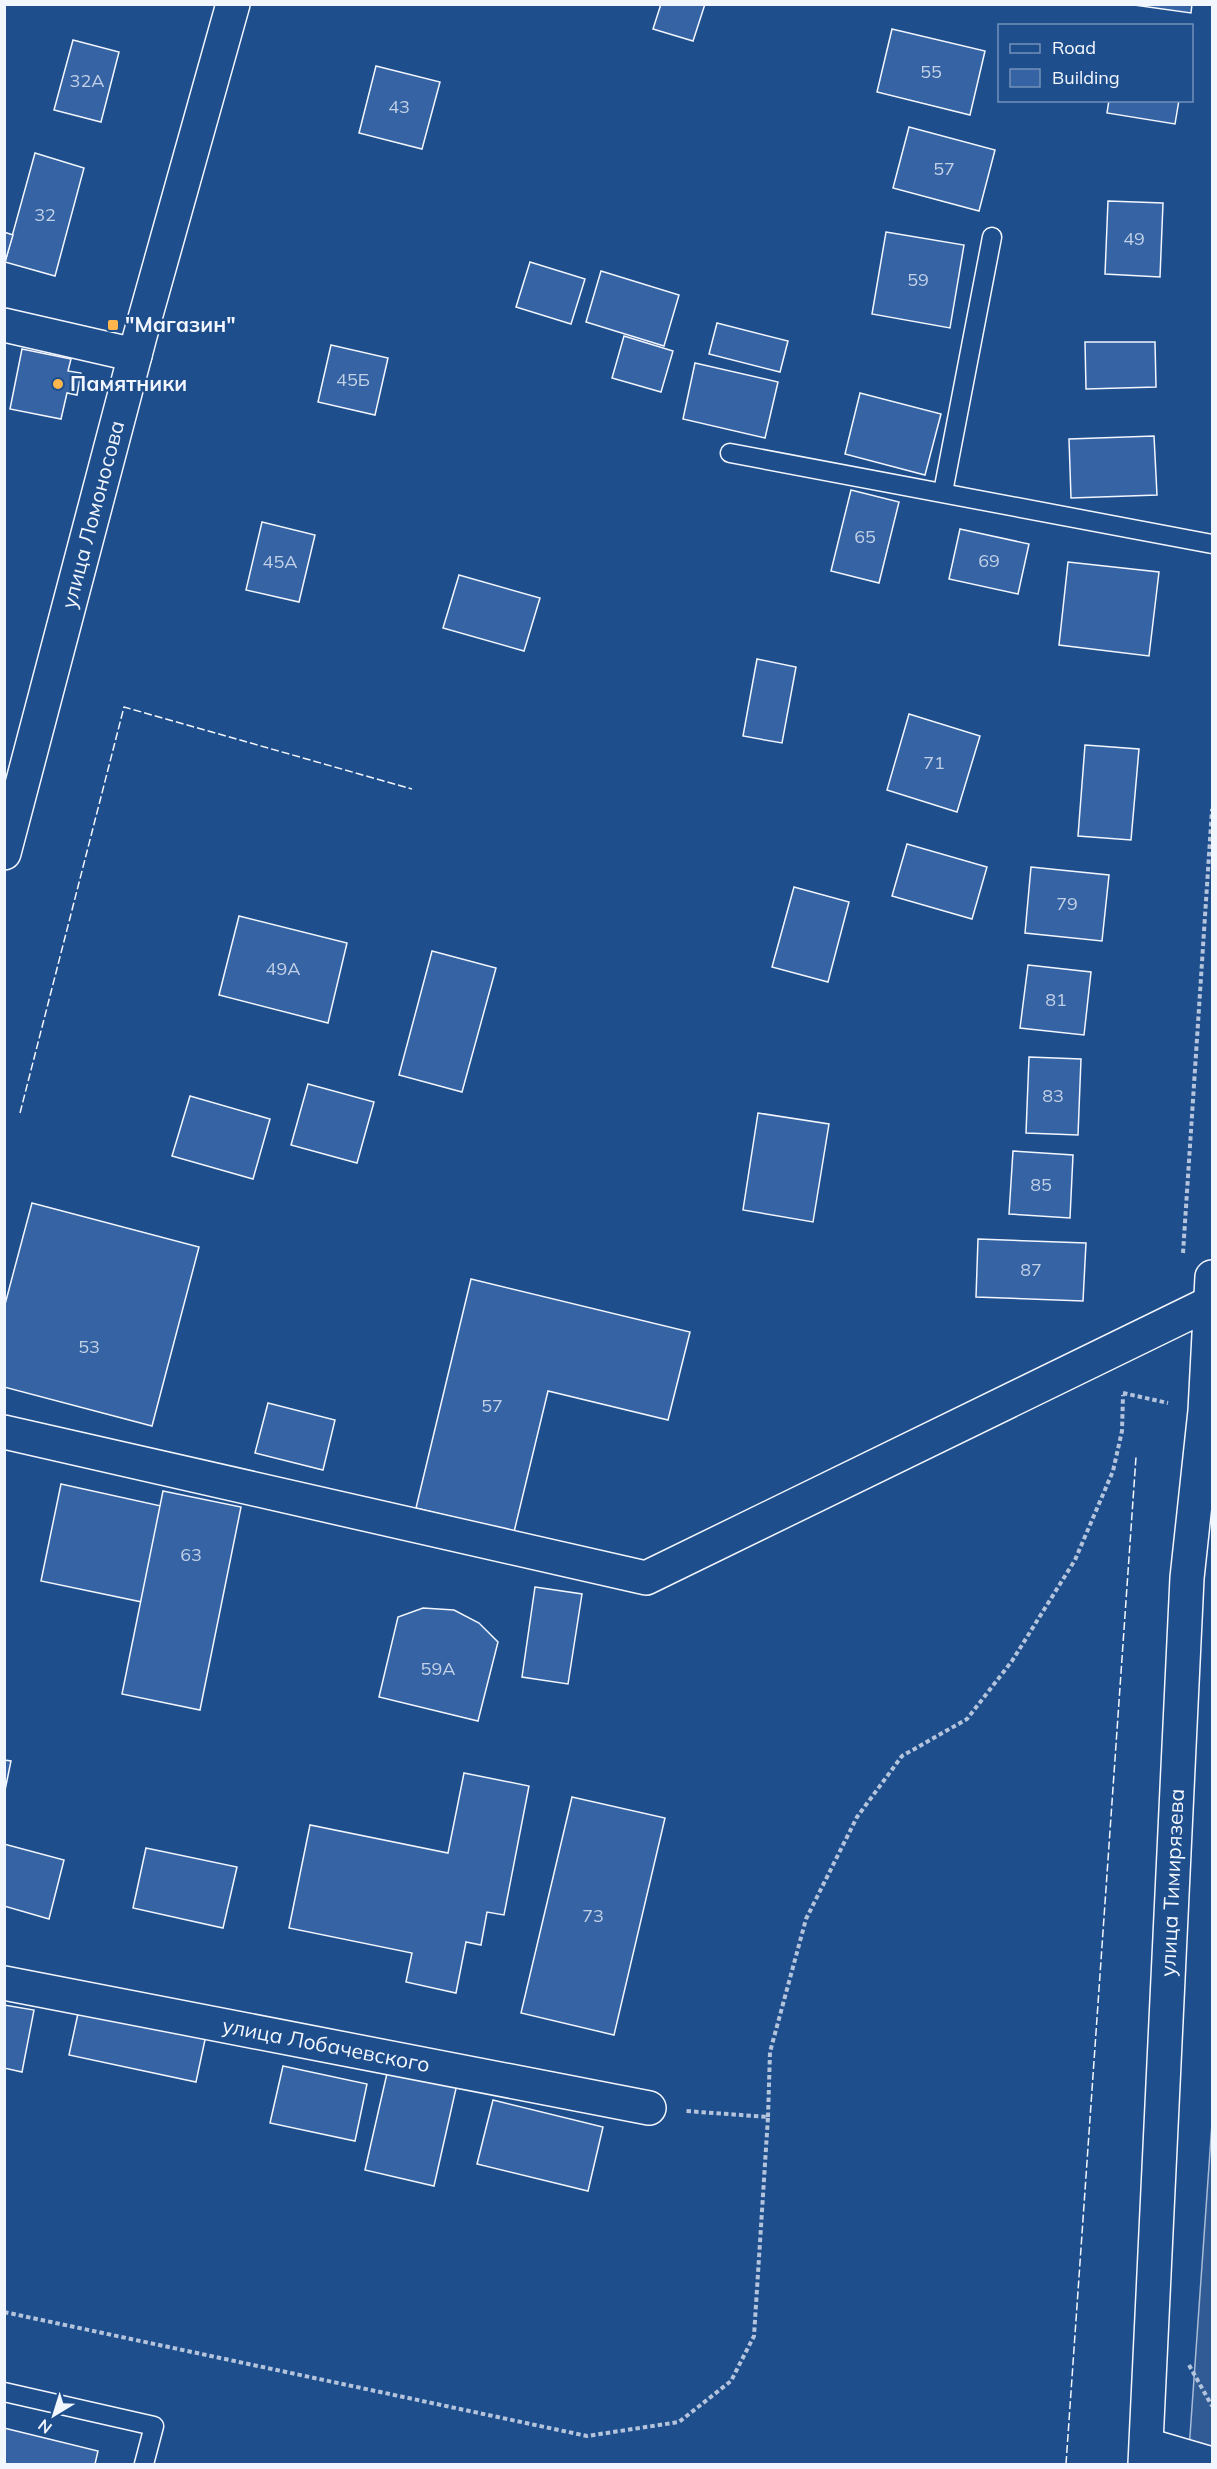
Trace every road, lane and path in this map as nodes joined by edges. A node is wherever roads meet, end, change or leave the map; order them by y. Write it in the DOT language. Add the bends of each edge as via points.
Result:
graph roads {
  1 [pos="233,4"];
  2 [pos="992,237"];
  3 [pos="4,325"];
  4 [pos="135,355"];
  5 [pos="730,453"];
  6 [pos="943,492"];
  7 [pos="1212,544"];
  8 [pos="1212,810"];
  9 [pos="4,853"];
  10 [pos="1183,1258"];
  11 [pos="1212,1278"];
  12 [pos="1212,1302"];
  13 [pos="1106,1354"];
  14 [pos="1123,1395"];
  15 [pos="1205,1411"];
  16 [pos="4,1432"];
  17 [pos="4,1983"];
  18 [pos="649,2108"];
  19 [pos="768,2117"];
  20 [pos="4,2312"];
  21 [pos="1187,2360"];
  22 [pos="4,2392"];
  23 [pos="1212,2406"];
  24 [pos="1146,2455"];
  25 [pos="144,2464"];
  26 [pos="1212,2464"];
  1 -- 4 [label="main road, улица Ломоносова"];
  2 -- 6 [label="lane"];
  3 -- 4 [label="main road"];
  4 -- 9 [label="main road, улица Ломоносова"];
  5 -- 6 [label="lane"];
  6 -- 7 [label="lane"];
  8 -- 10 [label="path"];
  11 -- 12 [label="main road, улица Тимирязева"];
  12 -- 13 [label="main road"];
  12 -- 15 [label="main road, улица Тимирязева"];
  13 -- 14 [label="path"];
  13 -- 16 [label="main road" via="646,1578"];
  14 -- 15 [label="path"];
  14 -- 19 [label="path" via="1122,1431 1113,1471 1075,1560 1012,1661 967,1719 902,1756 857,1817 806,1919 770,2052"];
  15 -- 24 [label="main road, улица Тимирязева" via="1187,1578"];
  17 -- 18 [label="main road, улица Лобачевского"];
  18 -- 19 [label="path"];
  19 -- 20 [label="path" via="754,2336 731,2381 679,2422 587,2436"];
  21 -- 23 [label="path"];
  22 -- 25 [label="lane" via="154,2426"];
  24 -- 26 [label="main road"];
}
